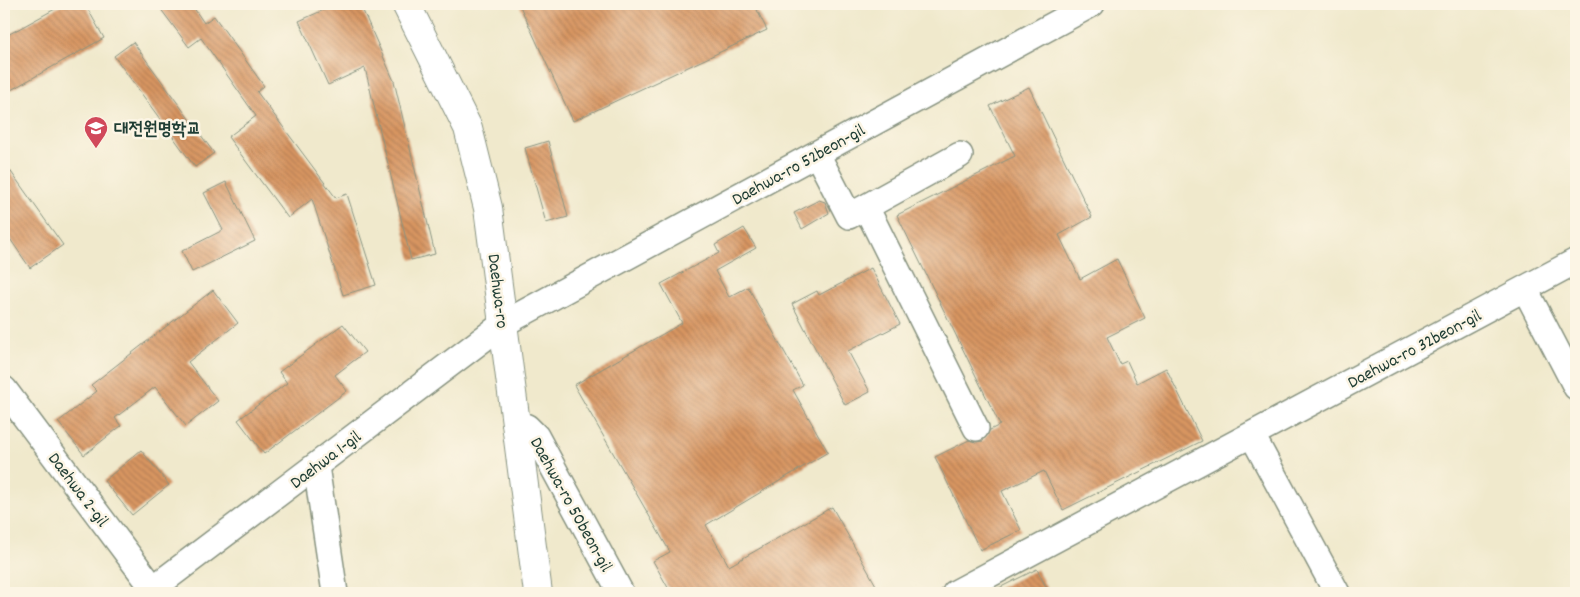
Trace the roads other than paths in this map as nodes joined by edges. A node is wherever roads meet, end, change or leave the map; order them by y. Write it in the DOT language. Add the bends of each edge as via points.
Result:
graph roads {
  1 [pos="406,4"];
  2 [pos="1092,4"];
  3 [pos="818,154"];
  4 [pos="960,155"];
  5 [pos="866,207"];
  6 [pos="1576,261"];
  7 [pos="1525,289"];
  8 [pos="503,324"];
  9 [pos="1576,386"];
  10 [pos="5,394"];
  11 [pos="516,422"];
  12 [pos="976,428"];
  13 [pos="1252,435"];
  14 [pos="316,466"];
  15 [pos="150,591"];
  16 [pos="335,593"];
  17 [pos="538,593"];
  18 [pos="621,593"];
  19 [pos="955,593"];
  20 [pos="1337,593"];
  1 -- 8 [label="main road, Daehwa-ro" via="468,128 488,208"];
  2 -- 3 [label="street, Daehwa-ro 52beon-gil"];
  3 -- 5 [label="street" via="849,216"];
  3 -- 8 [label="street, Daehwa-ro 52beon-gil"];
  4 -- 5 [label="street"];
  5 -- 12 [label="street"];
  6 -- 7 [label="street, Daehwa-ro 32beon-gil"];
  7 -- 9 [label="street"];
  7 -- 13 [label="street, Daehwa-ro 32beon-gil"];
  8 -- 11 [label="main road, Daehwa-ro"];
  8 -- 14 [label="street, Daehwa 1-gil"];
  10 -- 15 [label="street, Daehwa 2-gil"];
  11 -- 17 [label="main road, Daehwa-ro"];
  11 -- 18 [label="street, Daehwa-ro 50beon-gil" via="536,436"];
  13 -- 19 [label="street, Daehwa-ro 32beon-gil"];
  13 -- 20 [label="street"];
  14 -- 15 [label="street, Daehwa 1-gil"];
  14 -- 16 [label="street"];
}
